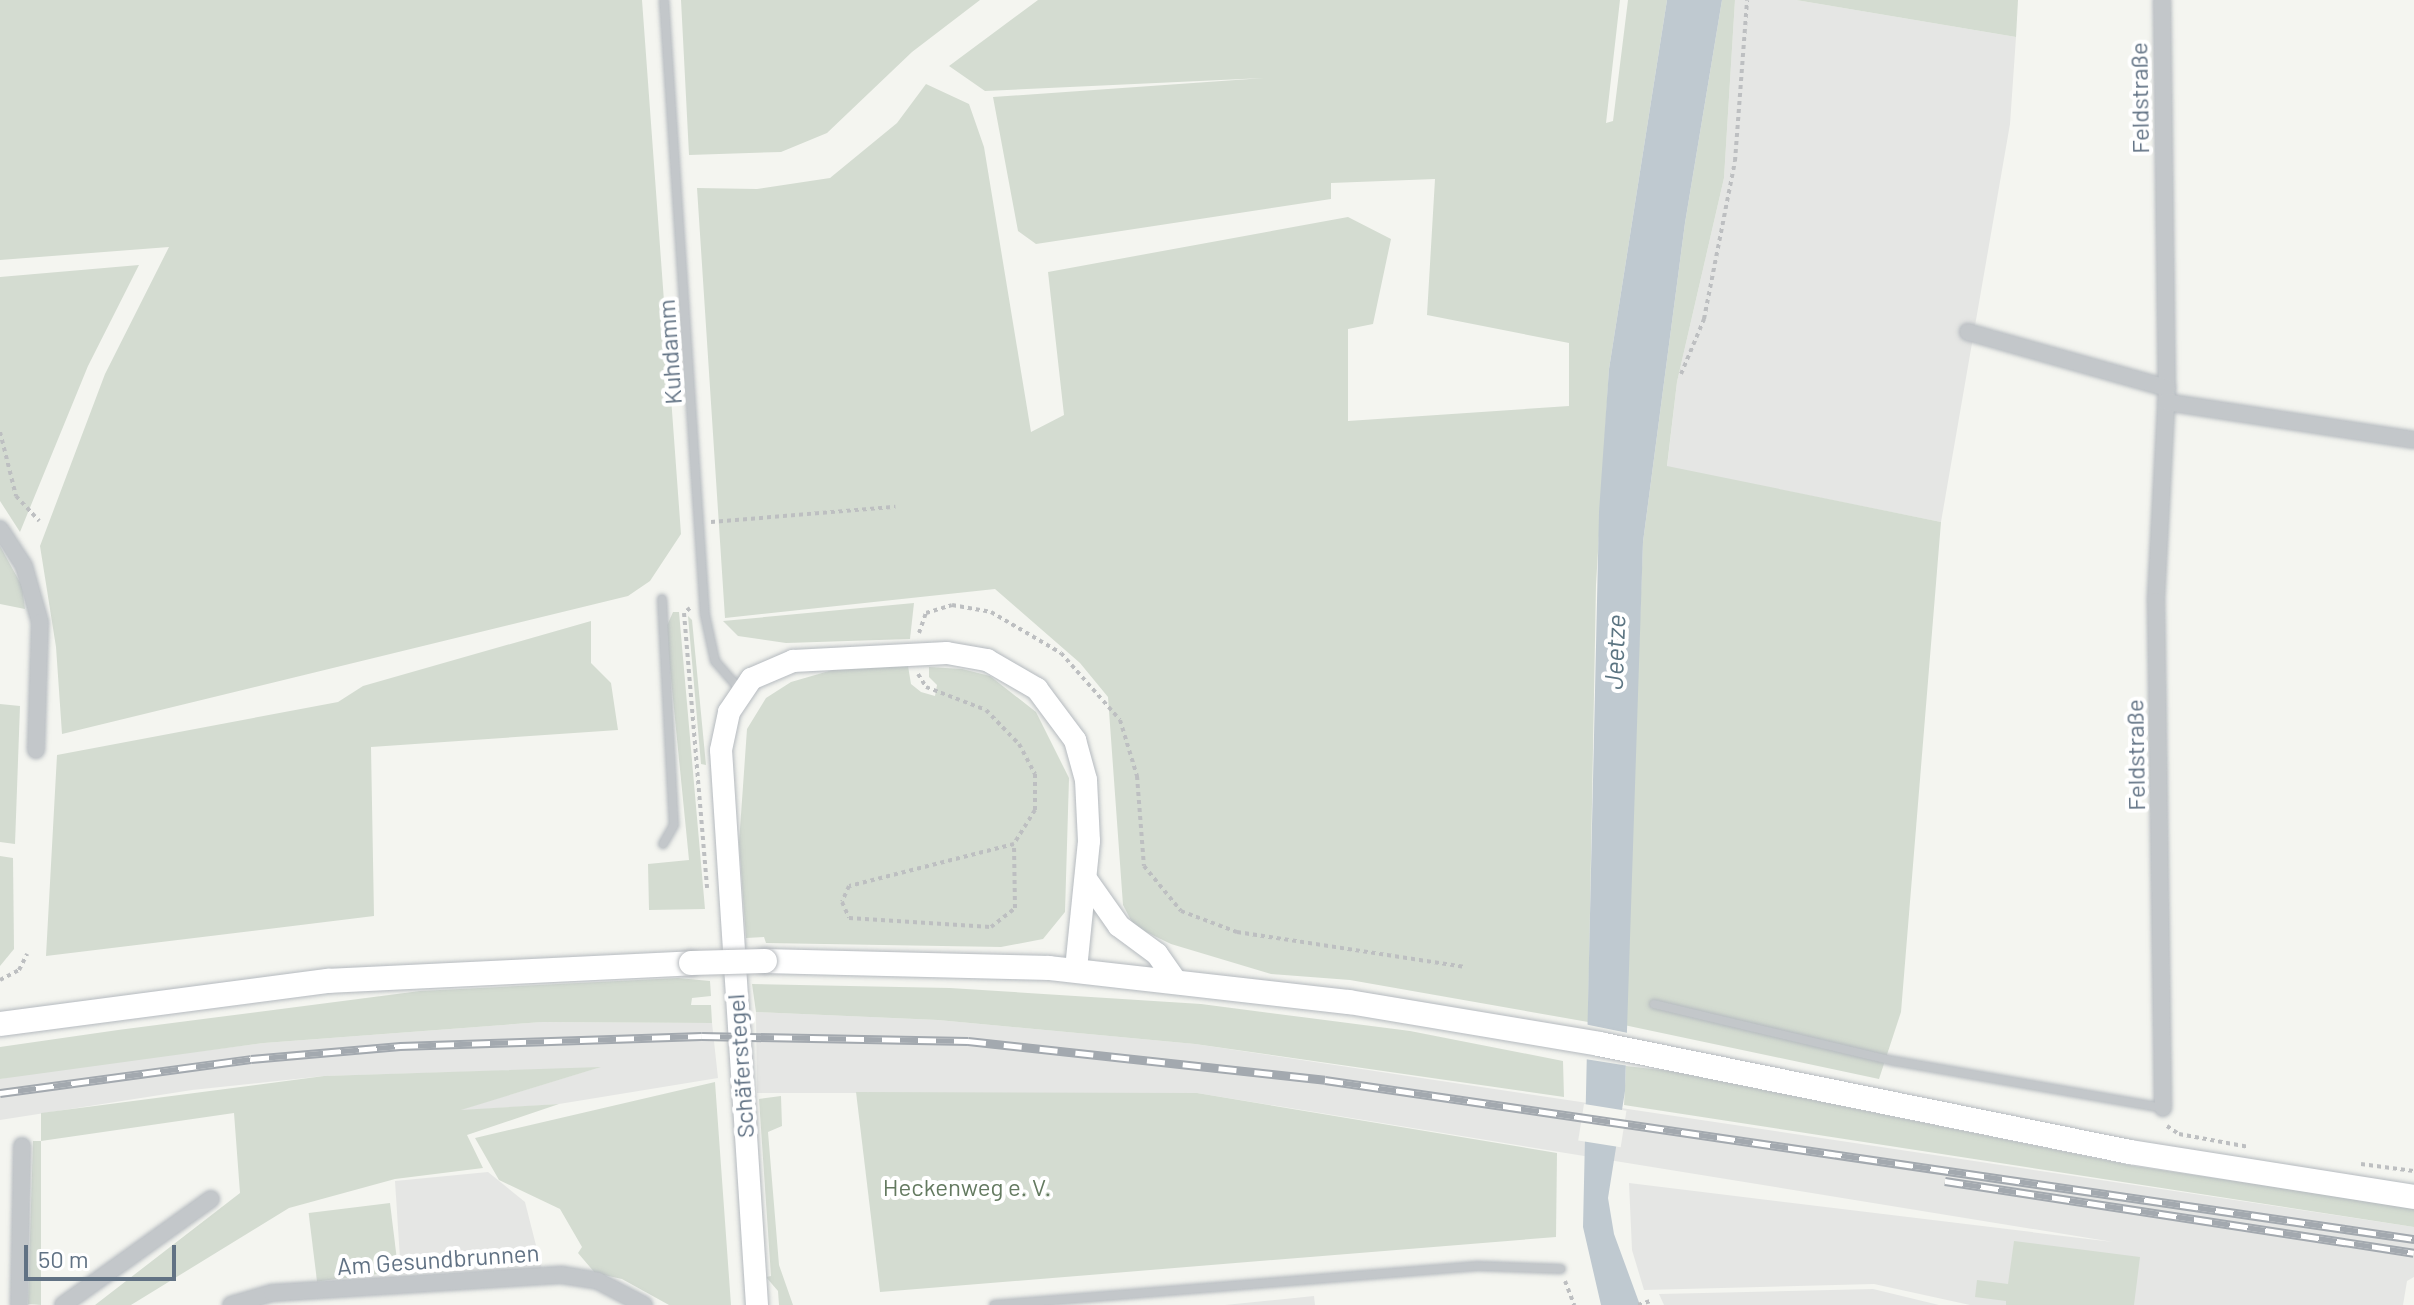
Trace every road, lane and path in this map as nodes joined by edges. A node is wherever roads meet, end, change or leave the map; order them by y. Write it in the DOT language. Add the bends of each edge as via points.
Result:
graph roads {
  1 [pos="664,0"];
  2 [pos="1747,0"];
  3 [pos="2162,0"];
  4 [pos="1968,332"];
  5 [pos="1681,374"];
  6 [pos="2166,395"];
  7 [pos="0,432"];
  8 [pos="2414,440"];
  9 [pos="895,507"];
  10 [pos="39,521"];
  11 [pos="719,522"];
  12 [pos="0,529"];
  13 [pos="704,595"];
  14 [pos="662,599"];
  15 [pos="918,653"];
  16 [pos="741,690"];
  17 [pos="36,750"];
  18 [pos="696,765"];
  19 [pos="663,844"];
  20 [pos="1014,844"];
  21 [pos="1086,879"];
  22 [pos="27,954"];
  23 [pos="1465,967"];
  24 [pos="1076,970"];
  25 [pos="0,980"];
  26 [pos="1175,980"];
  27 [pos="1654,1004"];
  28 [pos="0,1024"];
  29 [pos="2163,1108"];
  30 [pos="22,1146"];
  31 [pos="2254,1147"];
  32 [pos="2357,1164"];
  33 [pos="2414,1171"];
  34 [pos="2414,1197"];
  35 [pos="211,1199"];
  36 [pos="1561,1269"];
  37 [pos="306,1298"];
  38 [pos="1650,1301"];
  39 [pos="19,1305"];
  40 [pos="63,1305"];
  41 [pos="231,1305"];
  42 [pos="644,1305"];
  43 [pos="757,1305"];
  44 [pos="994,1305"];
  45 [pos="1574,1305"];
  46 [pos="1638,1305"];
  1 -- 13 [label="lane, Kuhdamm"];
  2 -- 5 [label="path" via="1735,161 1704,319"];
  3 -- 6 [label="street, Feldstraße"];
  4 -- 6 [label="street"];
  6 -- 8 [label="street"];
  6 -- 29 [label="street, Feldstraße" via="2156,601"];
  7 -- 10 [label="path" via="16,496"];
  9 -- 11 [label="path"];
  12 -- 17 [label="street" via="24,566 40,622"];
  13 -- 16 [label="lane, Kuhdamm" via="715,661"];
  13 -- 18 [label="path" via="684,613"];
  14 -- 19 [label="lane" via="674,825"];
  15 -- 16 [label="main road" via="783,662 762,671"];
  15 -- 20 [label="path" via="919,677 926,687 986,710 1019,744 1035,774 1035,810"];
  15 -- 21 [label="main road" via="987,660 1019,676 1053,706 1075,740 1086,780"];
  15 -- 23 [label="path" via="926,613 952,605 991,612 1061,653 1120,720 1137,776 1144,866 1181,911 1237,932"];
  16 -- 43 [label="main road, Schäferstegel" via="721,733"];
  20 -- 20 [label="path" via="849,886 842,902 849,918 859,922 991,927 1015,908"];
  21 -- 24 [label="main road"];
  21 -- 26 [label="main road" via="1119,926 1157,954"];
  22 -- 25 [label="path" via="19,970"];
  24 -- 26 [label="main road"];
  24 -- 28 [label="main road, bridge" via="765,961 344,980"];
  26 -- 34 [label="main road" via="1540,1033 2143,1154"];
  27 -- 29 [label="lane" via="1894,1061"];
  29 -- 31 [label="path" via="2170,1131"];
  30 -- 39 [label="street"];
  32 -- 33 [label="path"];
  35 -- 40 [label="street"];
  36 -- 44 [label="lane" via="1477,1266"];
  36 -- 45 [label="path"];
  37 -- 41 [label="street, Am Gesundbrunnen" via="262,1295"];
  37 -- 42 [label="street, Am Gesundbrunnen" via="562,1275 598,1281"];
  38 -- 46 [label="path"];
}
